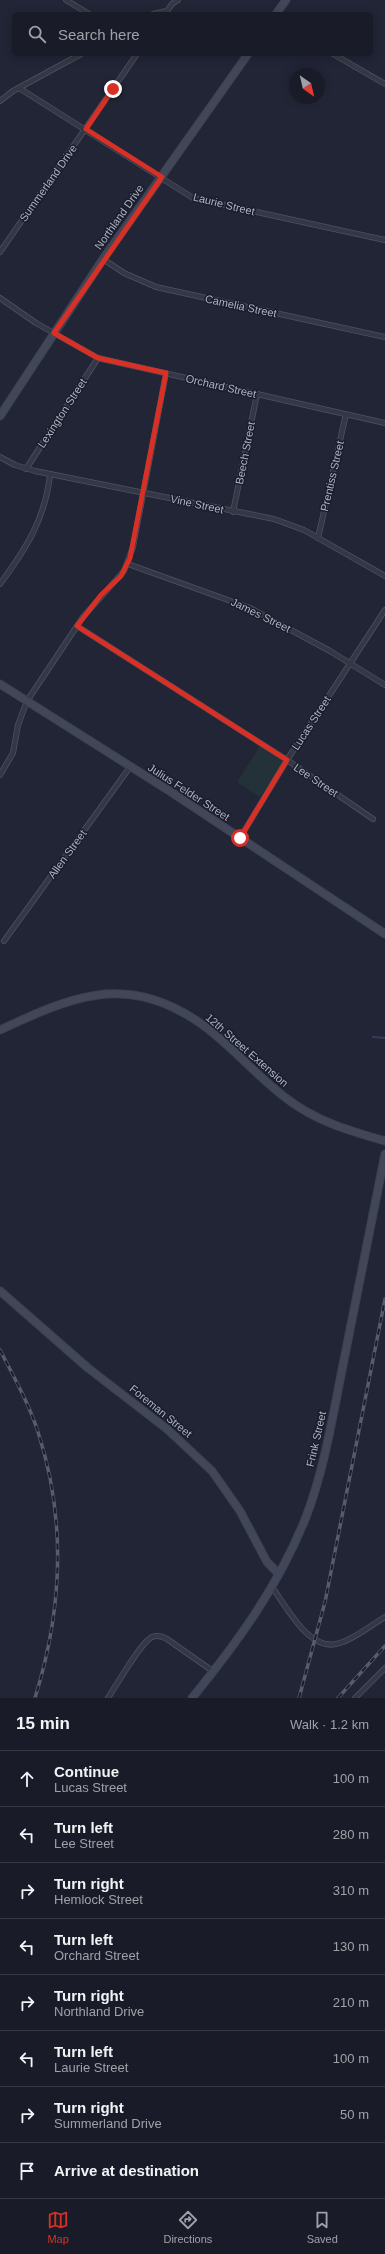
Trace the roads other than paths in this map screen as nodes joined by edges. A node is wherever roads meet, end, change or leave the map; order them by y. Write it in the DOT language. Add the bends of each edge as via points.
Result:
graph roads {
  1 [pos="66,0"];
  2 [pos="178,0"];
  3 [pos="286,0"];
  4 [pos="86,12"];
  5 [pos="166,12"];
  6 [pos="277,12"];
  7 [pos="76,56"];
  8 [pos="136,56"];
  9 [pos="247,56"];
  10 [pos="336,56"];
  11 [pos="385,84"];
  12 [pos="19,88"];
  13 [pos="0,101"];
  14 [pos="86,129"];
  15 [pos="162,177"];
  16 [pos="385,240"];
  17 [pos="0,252"];
  18 [pos="103,259"];
  19 [pos="0,298"];
  20 [pos="54,333"];
  21 [pos="385,338"];
  22 [pos="98,358"];
  23 [pos="166,373"];
  24 [pos="257,394"];
  25 [pos="346,414"];
  26 [pos="0,416"];
  27 [pos="385,423"];
  28 [pos="0,456"];
  29 [pos="26,469"];
  30 [pos="50,475"];
  31 [pos="143,493"];
  32 [pos="233,512"];
  33 [pos="318,538"];
  34 [pos="128,564"];
  35 [pos="385,576"];
  36 [pos="0,584"];
  37 [pos="385,610"];
  38 [pos="77,626"];
  39 [pos="351,664"];
  40 [pos="0,684"];
  41 [pos="385,685"];
  42 [pos="27,701"];
  43 [pos="287,760"];
  44 [pos="130,767"];
  45 [pos="0,775"];
  46 [pos="373,819"];
  47 [pos="240,838"];
  48 [pos="385,934"];
  49 [pos="4,941"];
  50 [pos="0,1030"];
  51 [pos="385,1141"];
  52 [pos="385,1154"];
  53 [pos="0,1291"];
  54 [pos="279,1574"];
  55 [pos="272,1587"];
  56 [pos="385,1617"];
  57 [pos="385,1668"];
  58 [pos="214,1672"];
  59 [pos="108,1698"];
  60 [pos="192,1698"];
  61 [pos="355,1698"];
  1 -- 4 [label="street"];
  2 -- 5 [label="street"];
  3 -- 6 [label="street"];
  7 -- 12 [label="street"];
  8 -- 14 [label="street, Summerland Drive"];
  9 -- 15 [label="street, Northland Drive"];
  10 -- 11 [label="street"];
  12 -- 13 [label="street"];
  12 -- 14 [label="street, Laurie Street"];
  14 -- 15 [label="street, Laurie Street"];
  14 -- 17 [label="street, Summerland Drive"];
  15 -- 16 [label="street, Laurie Street" via="187,194 205,202"];
  15 -- 18 [label="street, Northland Drive"];
  18 -- 20 [label="street, Northland Drive"];
  18 -- 21 [label="street, Camelia Street" via="124,273 150,285"];
  19 -- 20 [label="street, Orchard Street"];
  20 -- 22 [label="street, Orchard Street"];
  20 -- 26 [label="street, Northland Drive"];
  22 -- 23 [label="street, Orchard Street"];
  22 -- 29 [label="street, Lexington Street"];
  23 -- 24 [label="street, Orchard Street"];
  23 -- 31 [label="street"];
  24 -- 25 [label="street, Orchard Street"];
  24 -- 32 [label="street, Beech Street"];
  25 -- 27 [label="street, Orchard Street"];
  25 -- 33 [label="street, Prentiss Street"];
  28 -- 29 [label="street, Vine Street"];
  29 -- 30 [label="street, Vine Street"];
  30 -- 31 [label="street, Vine Street"];
  30 -- 36 [label="street" via="46,501 32,538"];
  31 -- 32 [label="street, Vine Street"];
  31 -- 34 [label="street"];
  32 -- 33 [label="street, Vine Street" via="274,519"];
  33 -- 35 [label="street, Vine Street"];
  34 -- 38 [label="street" via="121,576 101,595"];
  34 -- 39 [label="street, James Street" via="250,608"];
  37 -- 39 [label="street, Lucas Street"];
  38 -- 42 [label="street"];
  38 -- 43 [label="street, Lee Street"];
  39 -- 41 [label="street, James Street"];
  39 -- 43 [label="street, Lucas Street"];
  40 -- 42 [label="street, Julius Felder Street"];
  42 -- 44 [label="street, Julius Felder Street"];
  42 -- 45 [label="street" via="18,725 13,753"];
  43 -- 46 [label="street, Lee Street"];
  43 -- 47 [label="street, Lucas Street"];
  44 -- 47 [label="street, Julius Felder Street"];
  44 -- 49 [label="street, Allen Street"];
  47 -- 48 [label="street, Julius Felder Street"];
  50 -- 51 [label="street, 12th Street Extension" via="70,1000 113,993 129,994 161,1003 194,1019 286,1098 317,1118 340,1128"];
  52 -- 54 [label="street, Frink Street" via="326,1453 306,1517"];
  53 -- 54 [label="street, Foreman Street" via="88,1368 167,1429 212,1471 234,1500 267,1562"];
  54 -- 55 [label="street, Frink Street"];
  55 -- 56 [label="street" via="306,1632 323,1645 344,1642"];
  55 -- 58 [label="street, Frink Street" via="249,1625"];
  57 -- 61 [label="street"];
  58 -- 59 [label="street" via="167,1639 157,1636 143,1644"];
  58 -- 60 [label="street, Frink Street"];
}
